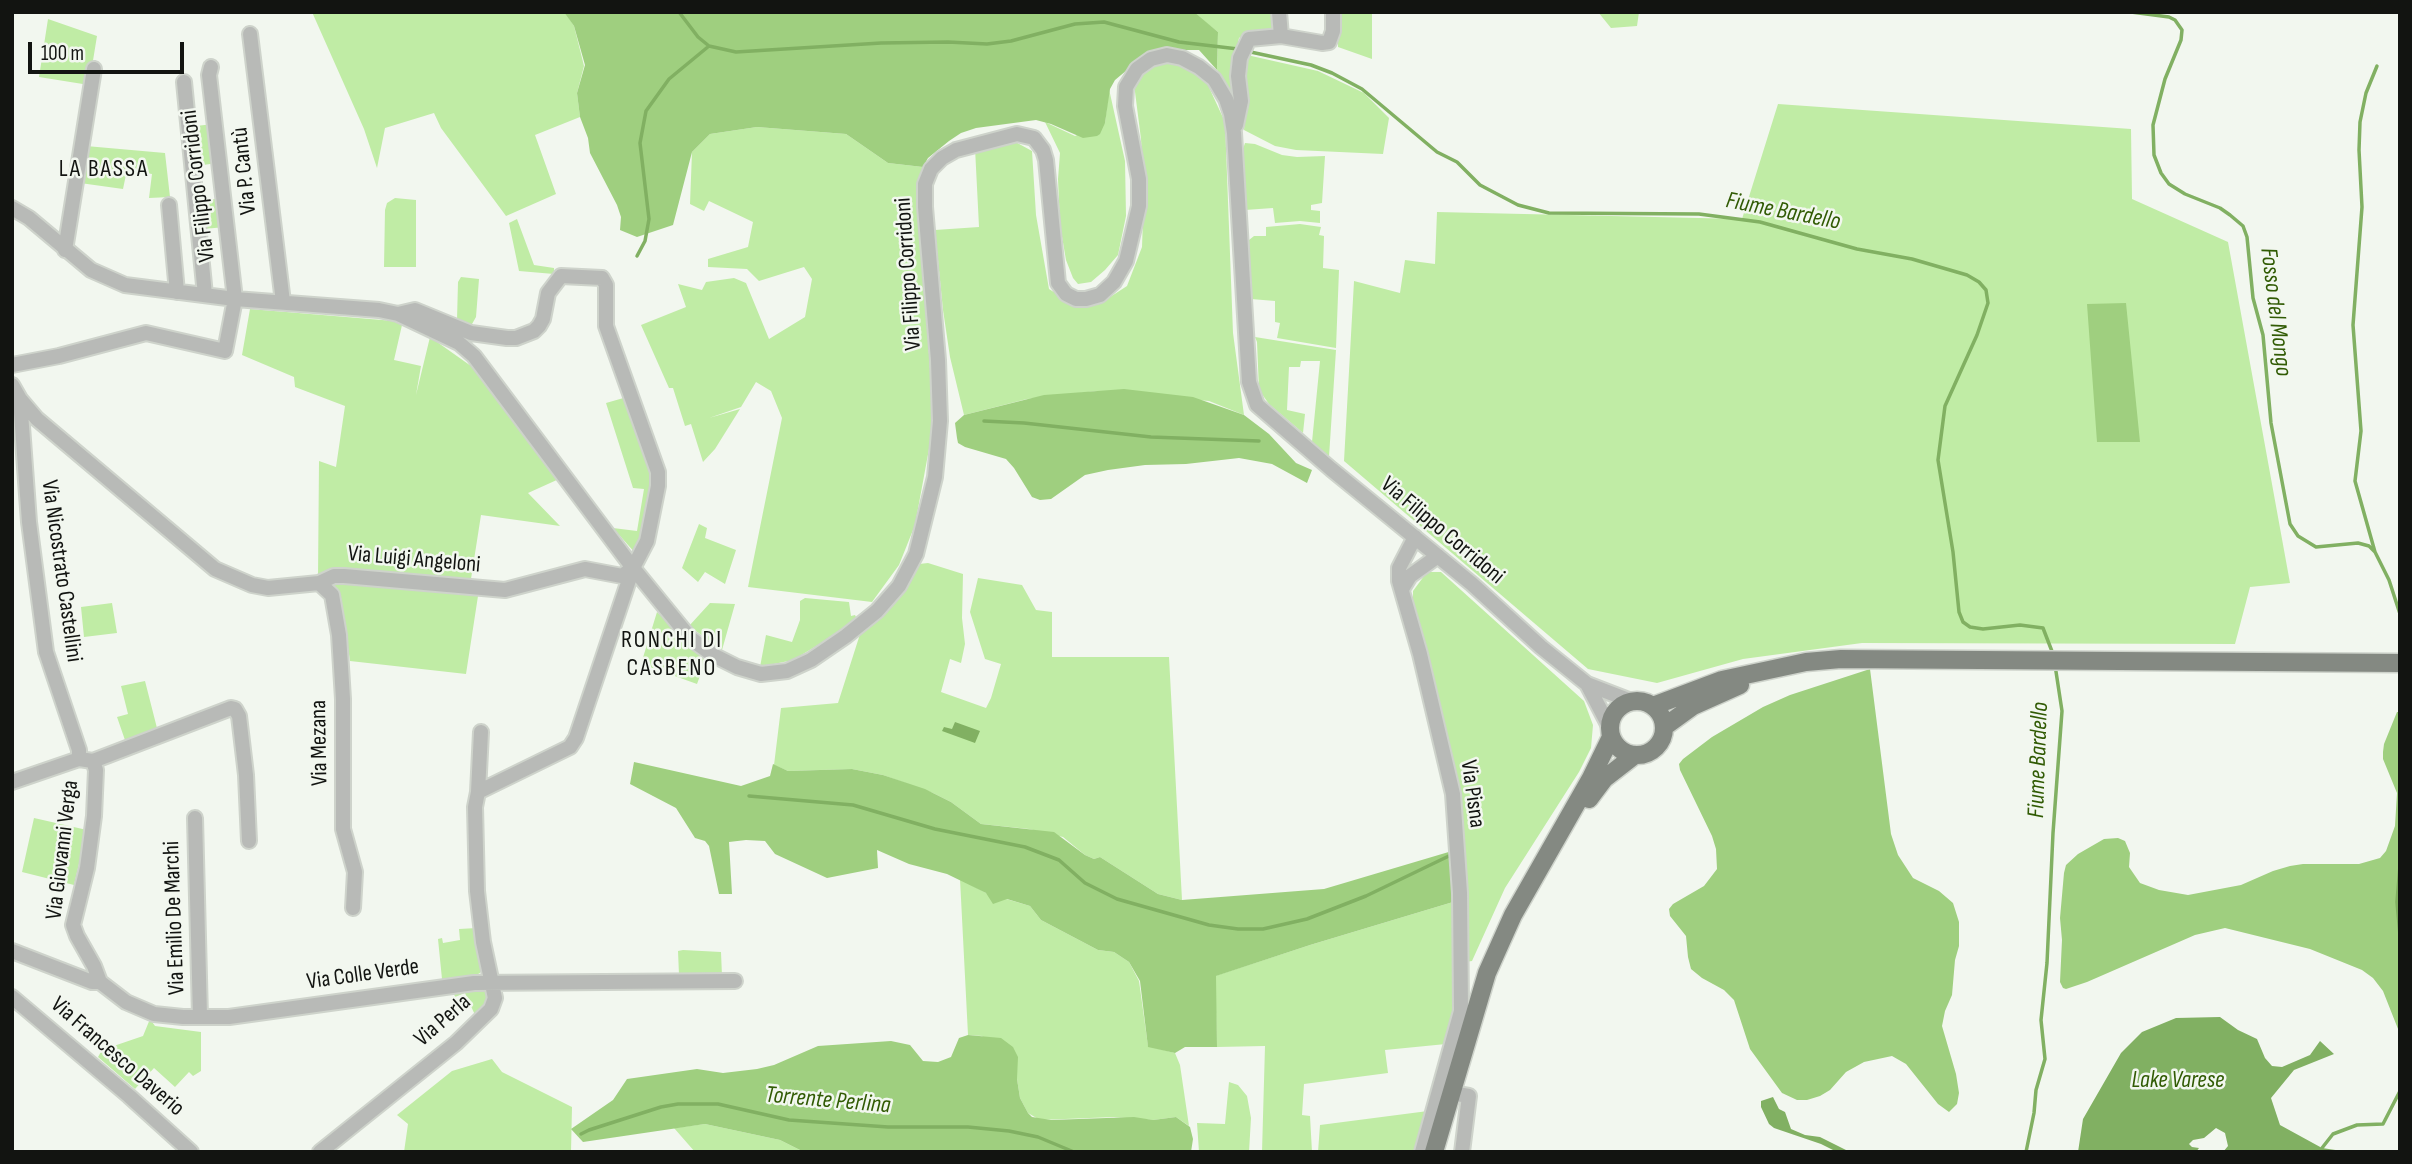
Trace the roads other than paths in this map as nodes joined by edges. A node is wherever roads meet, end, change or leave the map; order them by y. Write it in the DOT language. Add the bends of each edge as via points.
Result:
graph roads {
  1 [pos="1279,12"];
  2 [pos="1333,12"];
  3 [pos="250,34"];
  4 [pos="1281,36"];
  5 [pos="211,67"];
  6 [pos="94,69"];
  7 [pos="184,82"];
  8 [pos="1234,133"];
  9 [pos="169,205"];
  10 [pos="12,207"];
  11 [pos="12,216"];
  12 [pos="65,250"];
  13 [pos="177,292"];
  14 [pos="205,295"];
  15 [pos="235,299"];
  16 [pos="283,302"];
  17 [pos="398,314"];
  18 [pos="12,365"];
  19 [pos="12,385"];
  20 [pos="20,399"];
  21 [pos="1415,537"];
  22 [pos="1438,556"];
  23 [pos="633,568"];
  24 [pos="319,583"];
  25 [pos="1402,589"];
  26 [pos="2400,663"];
  27 [pos="1778,668"];
  28 [pos="1587,684"];
  29 [pos="1631,701"];
  30 [pos="1653,706"];
  31 [pos="1664,727"];
  32 [pos="481,732"];
  33 [pos="1610,732"];
  34 [pos="1635,755"];
  35 [pos="86,760"];
  36 [pos="12,782"];
  37 [pos="478,792"];
  38 [pos="195,818"];
  39 [pos="249,841"];
  40 [pos="1548,852"];
  41 [pos="353,908"];
  42 [pos="12,951"];
  43 [pos="736,981"];
  44 [pos="100,982"];
  45 [pos="493,983"];
  46 [pos="12,997"];
  47 [pos="200,1017"];
  48 [pos="1451,1093"];
  49 [pos="191,1152"];
  50 [pos="320,1152"];
  51 [pos="1422,1152"];
  52 [pos="1434,1152"];
  53 [pos="1462,1152"];
  1 -- 4 [label="street"];
  2 -- 4 [label="street" via="1329,41"];
  3 -- 16 [label="street, Via P. Cantù"];
  4 -- 8 [label="street" via="1249,39 1242,52 1238,76 1241,101"];
  5 -- 15 [label="street, Via Filippo Corridoni"];
  6 -- 12 [label="street"];
  7 -- 14 [label="street, Via Filippo Corridoni"];
  8 -- 21 [label="street, Via Filippo Corridoni" via="1251,394 1266,415"];
  8 -- 23 [label="street, Via Filippo Corridoni" via="1221,89 1199,67 1161,55 1138,69 1124,93 1139,179 1136,223 1126,261 1114,282 1100,295 1086,299 1072,298 1058,283 1046,160 1034,138 1017,134 956,150 931,169 925,184 925,207 940,394 935,477 916,554 899,586 846,636 787,671 761,674 737,667 690,638"];
  9 -- 13 [label="street, Via Filippo Corridoni"];
  10 -- 11 [label="street"];
  10 -- 12 [label="street, Via Filippo Corridoni"];
  12 -- 13 [label="street, Via Filippo Corridoni" via="108,279"];
  13 -- 14 [label="street, Via Filippo Corridoni"];
  14 -- 15 [label="street, Via Filippo Corridoni"];
  15 -- 16 [label="street, Via Filippo Corridoni"];
  15 -- 18 [label="street" via="225,351 146,333"];
  16 -- 17 [label="street, Via Filippo Corridoni"];
  17 -- 23 [label="street, Via Filippo Corridoni" via="474,355"];
  17 -- 23 [label="street" via="415,310 471,333 516,338 539,326 548,293 561,276 602,278 606,326 658,472 653,522"];
  19 -- 20 [label="street, Via Luigi Angeloni"];
  20 -- 24 [label="street, Via Luigi Angeloni" via="37,419 215,569 268,588"];
  20 -- 35 [label="street, Via Nicostrato Castellini" via="46,652"];
  21 -- 22 [label="street, Via Filippo Corridoni"];
  21 -- 25 [label="street, Via Pisna" via="1399,568"];
  22 -- 25 [label="street" via="1410,576"];
  22 -- 28 [label="street, Via Filippo Corridoni"];
  23 -- 24 [label="street, Via Luigi Angeloni" via="622,576 585,569 505,590 344,576"];
  23 -- 37 [label="street" via="570,747"];
  24 -- 41 [label="street, Via Mezana" via="332,595 339,635 343,829 355,872"];
  25 -- 51 [label="street, Via Pisna" via="1453,794 1460,893 1461,1011"];
  26 -- 27 [label="main road" via="1841,659"];
  27 -- 30 [label="main road" via="1722,680"];
  27 -- 31 [label="main road" via="1693,706"];
  28 -- 29 [label="street, Via Filippo Corridoni"];
  28 -- 33 [label="street, Via Filippo Corridoni"];
  29 -- 30 [label="main road"];
  29 -- 33 [label="main road" via="1616,710"];
  30 -- 31 [label="main road"];
  31 -- 34 [label="main road" via="1656,748"];
  32 -- 37 [label="street, Via Perla"];
  33 -- 34 [label="main road" via="1620,750"];
  33 -- 40 [label="main road" via="1591,778"];
  34 -- 40 [label="main road" via="1604,779"];
  35 -- 36 [label="street"];
  35 -- 39 [label="street, Via Giovanni Verga" via="235,709 246,775"];
  35 -- 44 [label="street, Via Giovanni Verga" via="96,770 94,816 73,925"];
  37 -- 45 [label="street, Via Perla" via="477,891"];
  38 -- 47 [label="street, Via Emilio De Marchi"];
  40 -- 48 [label="main road" via="1487,973"];
  42 -- 44 [label="street, Via Colle Verde"];
  43 -- 45 [label="street, Via Colle Verde"];
  44 -- 47 [label="street, Via Colle Verde" via="126,1002 154,1014"];
  45 -- 47 [label="street, Via Colle Verde"];
  45 -- 50 [label="street, Via Perla" via="495,998 481,1021"];
  46 -- 49 [label="street, Via Francesco Daverio"];
  48 -- 52 [label="main road"];
  48 -- 53 [label="street" via="1469,1096"];
}
